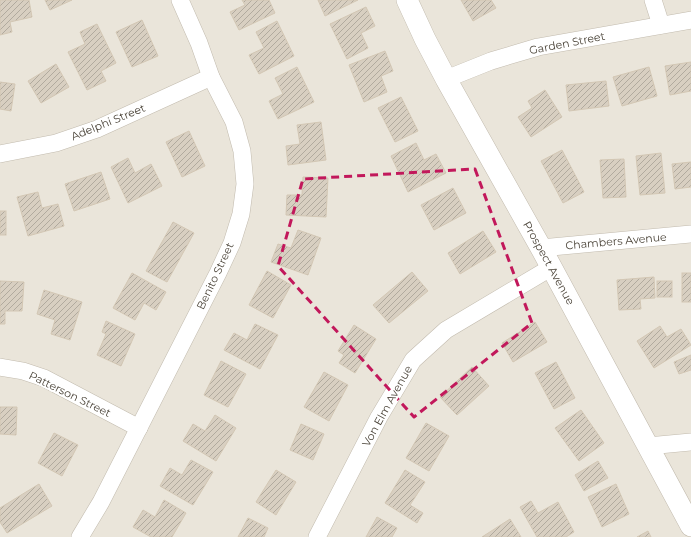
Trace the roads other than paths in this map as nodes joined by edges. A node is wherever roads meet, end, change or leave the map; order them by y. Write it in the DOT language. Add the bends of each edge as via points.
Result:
graph roads {
  1 [pos="180,0"];
  2 [pos="407,0"];
  3 [pos="653,0"];
  4 [pos="691,20"];
  5 [pos="661,25"];
  6 [pos="211,77"];
  7 [pos="446,79"];
  8 [pos="0,154"];
  9 [pos="691,234"];
  10 [pos="541,248"];
  11 [pos="552,267"];
  12 [pos="0,367"];
  13 [pos="139,428"];
  14 [pos="691,442"];
  15 [pos="648,446"];
  16 [pos="691,526"];
  17 [pos="80,537"];
  18 [pos="317,537"];
  1 -- 6 [label="street, Benito Street"];
  2 -- 7 [label="street, Prospect Avenue" via="424,39"];
  3 -- 5 [label="street"];
  4 -- 5 [label="street, Garden Street"];
  5 -- 7 [label="street, Garden Street" via="538,47 491,61"];
  6 -- 8 [label="street, Adelphi Street" via="97,129 56,143"];
  6 -- 13 [label="street, Benito Street" via="234,122 242,151 245,184 241,214 232,243 218,273"];
  7 -- 10 [label="street, Prospect Avenue"];
  9 -- 10 [label="street, Chambers Avenue"];
  10 -- 11 [label="street, Prospect Avenue"];
  11 -- 15 [label="street, Prospect Avenue"];
  11 -- 18 [label="street, Von Elm Avenue" via="446,330 413,360 379,417"];
  12 -- 13 [label="street, Patterson Street" via="44,378"];
  13 -- 17 [label="street, Benito Street"];
  14 -- 15 [label="street"];
  15 -- 16 [label="street, Prospect Avenue"];
}
